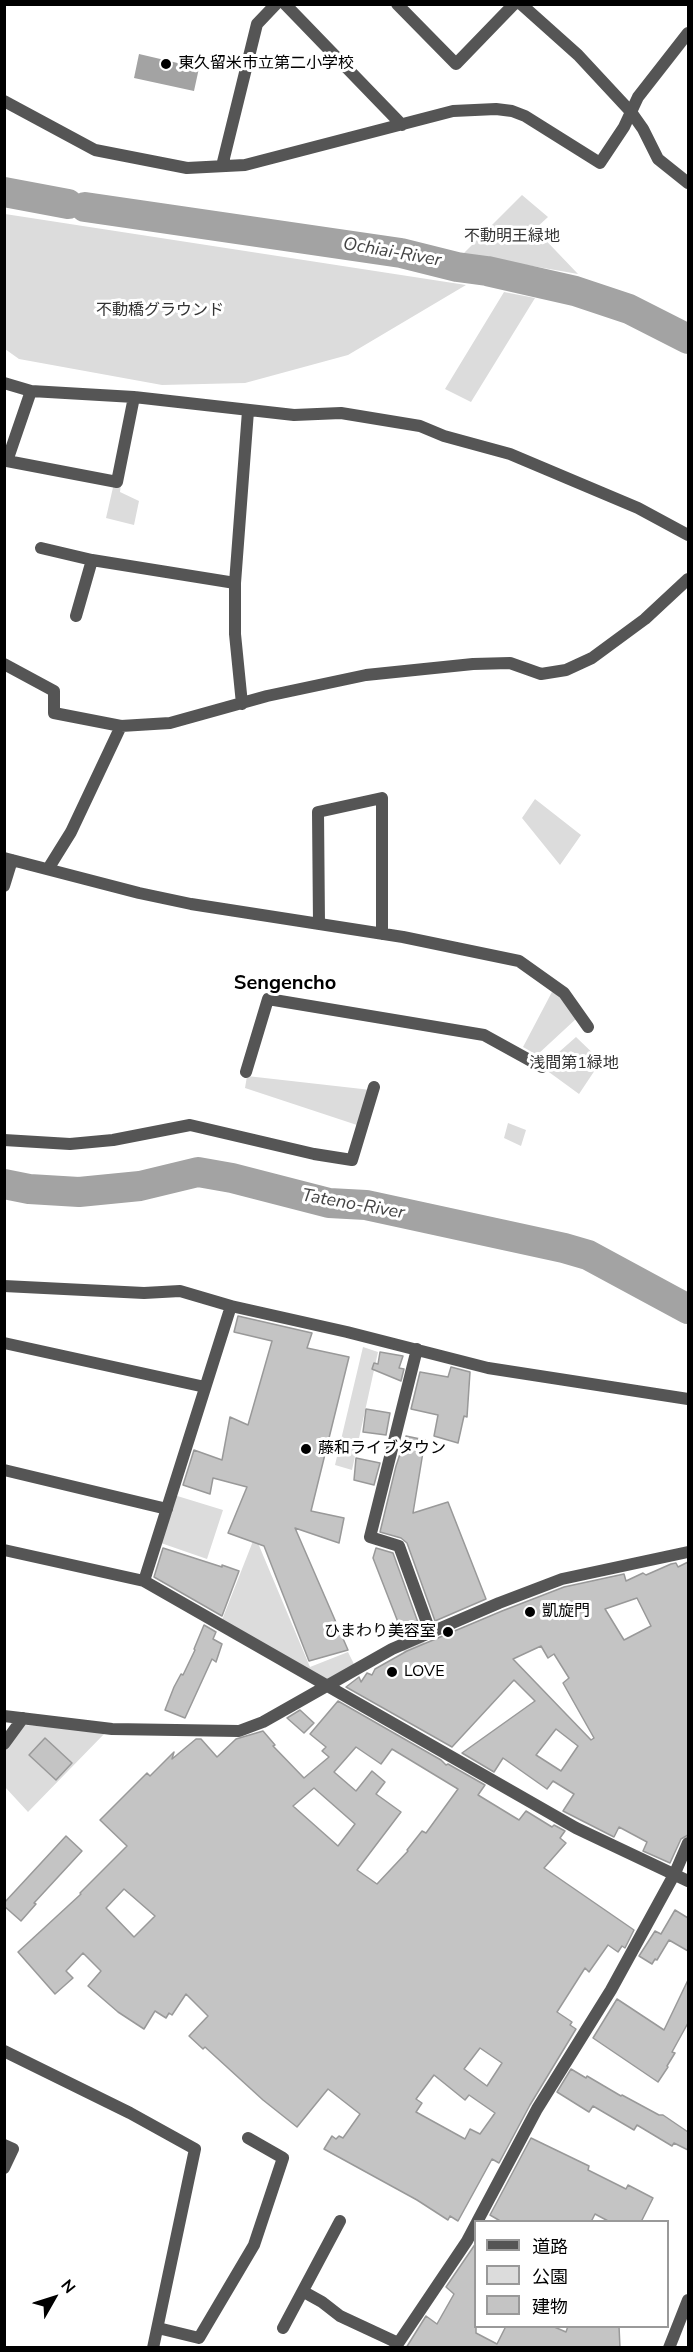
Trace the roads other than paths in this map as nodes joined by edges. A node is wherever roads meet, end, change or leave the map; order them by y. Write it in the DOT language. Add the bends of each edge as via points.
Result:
graph roads {
  1 [pos="276,4"];
  2 [pos="285,4"];
  3 [pos="397,4"];
  4 [pos="514,4"];
  5 [pos="521,4"];
  6 [pos="688,33"];
  7 [pos="4,101"];
  8 [pos="631,112"];
  9 [pos="402,125"];
  10 [pos="222,166"];
  11 [pos="688,183"];
  12 [pos="4,383"];
  13 [pos="30,391"];
  14 [pos="134,397"];
  15 [pos="248,411"];
  16 [pos="688,535"];
  17 [pos="41,548"];
  18 [pos="92,560"];
  19 [pos="688,579"];
  20 [pos="235,583"];
  21 [pos="76,616"];
  22 [pos="4,664"];
  23 [pos="242,704"];
  24 [pos="121,726"];
  25 [pos="8,859"];
  26 [pos="48,869"];
  27 [pos="4,886"];
  28 [pos="319,924"];
  29 [pos="382,934"];
  30 [pos="588,1027"];
  31 [pos="542,1067"];
  32 [pos="246,1072"];
  33 [pos="374,1087"];
  34 [pos="4,1140"];
  35 [pos="4,1286"];
  36 [pos="231,1306"];
  37 [pos="4,1343"];
  38 [pos="417,1349"];
  39 [pos="206,1387"];
  40 [pos="688,1399"];
  41 [pos="4,1470"];
  42 [pos="166,1509"];
  43 [pos="4,1550"];
  44 [pos="688,1552"];
  45 [pos="144,1581"];
  46 [pos="430,1631"];
  47 [pos="327,1687"];
  48 [pos="4,1716"];
  49 [pos="23,1718"];
  50 [pos="4,1743"];
  51 [pos="688,1843"];
  52 [pos="675,1873"];
  53 [pos="688,1881"];
  54 [pos="4,2051"];
  55 [pos="248,2138"];
  56 [pos="4,2145"];
  57 [pos="4,2168"];
  58 [pos="478,2220"];
  59 [pos="340,2221"];
  60 [pos="474,2227"];
  61 [pos="304,2292"];
  62 [pos="688,2300"];
  63 [pos="158,2328"];
  64 [pos="283,2328"];
  65 [pos="396,2345"];
  66 [pos="153,2348"];
  67 [pos="669,2348"];
  1 -- 10 [label="street" via="257,24"];
  2 -- 9 [label="street"];
  3 -- 4 [label="street" via="456,64"];
  5 -- 8 [label="street"];
  6 -- 8 [label="street" via="638,97"];
  7 -- 10 [label="street" via="95,150 187,168"];
  8 -- 9 [label="street" via="600,163 512,111 453,111"];
  8 -- 11 [label="street" via="658,159"];
  9 -- 10 [label="street" via="245,165"];
  12 -- 13 [label="street"];
  13 -- 14 [label="street"];
  13 -- 14 [label="street" via="7,461 117,482"];
  14 -- 15 [label="street"];
  15 -- 16 [label="street" via="340,413 420,426 510,454 638,508"];
  15 -- 20 [label="street"];
  17 -- 18 [label="street"];
  18 -- 20 [label="street"];
  18 -- 21 [label="street"];
  19 -- 23 [label="street" via="645,619 592,658 566,670 541,674 510,663 366,675"];
  20 -- 23 [label="street"];
  22 -- 24 [label="street" via="54,691 54,713"];
  23 -- 24 [label="street" via="170,723"];
  24 -- 26 [label="street" via="71,831"];
  25 -- 26 [label="street"];
  25 -- 27 [label="street"];
  26 -- 28 [label="street" via="150,896"];
  28 -- 29 [label="street"];
  28 -- 29 [label="street" via="318,812 382,798"];
  29 -- 30 [label="street" via="519,961 564,993"];
  31 -- 32 [label="street" via="484,1035 268,999"];
  33 -- 34 [label="street" via="352,1160 190,1125 70,1144"];
  35 -- 36 [label="street" via="144,1293 180,1290"];
  36 -- 38 [label="street"];
  36 -- 39 [label="street"];
  37 -- 39 [label="street"];
  38 -- 40 [label="street" via="488,1368"];
  38 -- 46 [label="street" via="370,1537 399,1546"];
  39 -- 42 [label="street"];
  41 -- 42 [label="street"];
  42 -- 45 [label="street"];
  43 -- 45 [label="street"];
  44 -- 46 [label="street" via="562,1580"];
  45 -- 47 [label="street"];
  46 -- 47 [label="street" via="392,1648"];
  47 -- 49 [label="street" via="263,1722 238,1731 112,1729"];
  47 -- 52 [label="street" via="576,1828"];
  48 -- 49 [label="street"];
  49 -- 50 [label="street"];
  51 -- 52 [label="street"];
  52 -- 53 [label="street"];
  52 -- 58 [label="street" via="611,1990 537,2109"];
  54 -- 63 [label="street" via="195,2149"];
  55 -- 63 [label="street" via="283,2158 254,2245 200,2338"];
  56 -- 57 [label="street" via="13,2149"];
  59 -- 61 [label="street"];
  60 -- 65 [label="street"];
  61 -- 64 [label="street"];
  61 -- 65 [label="street"];
  62 -- 67 [label="street"];
  63 -- 66 [label="street"];
}
